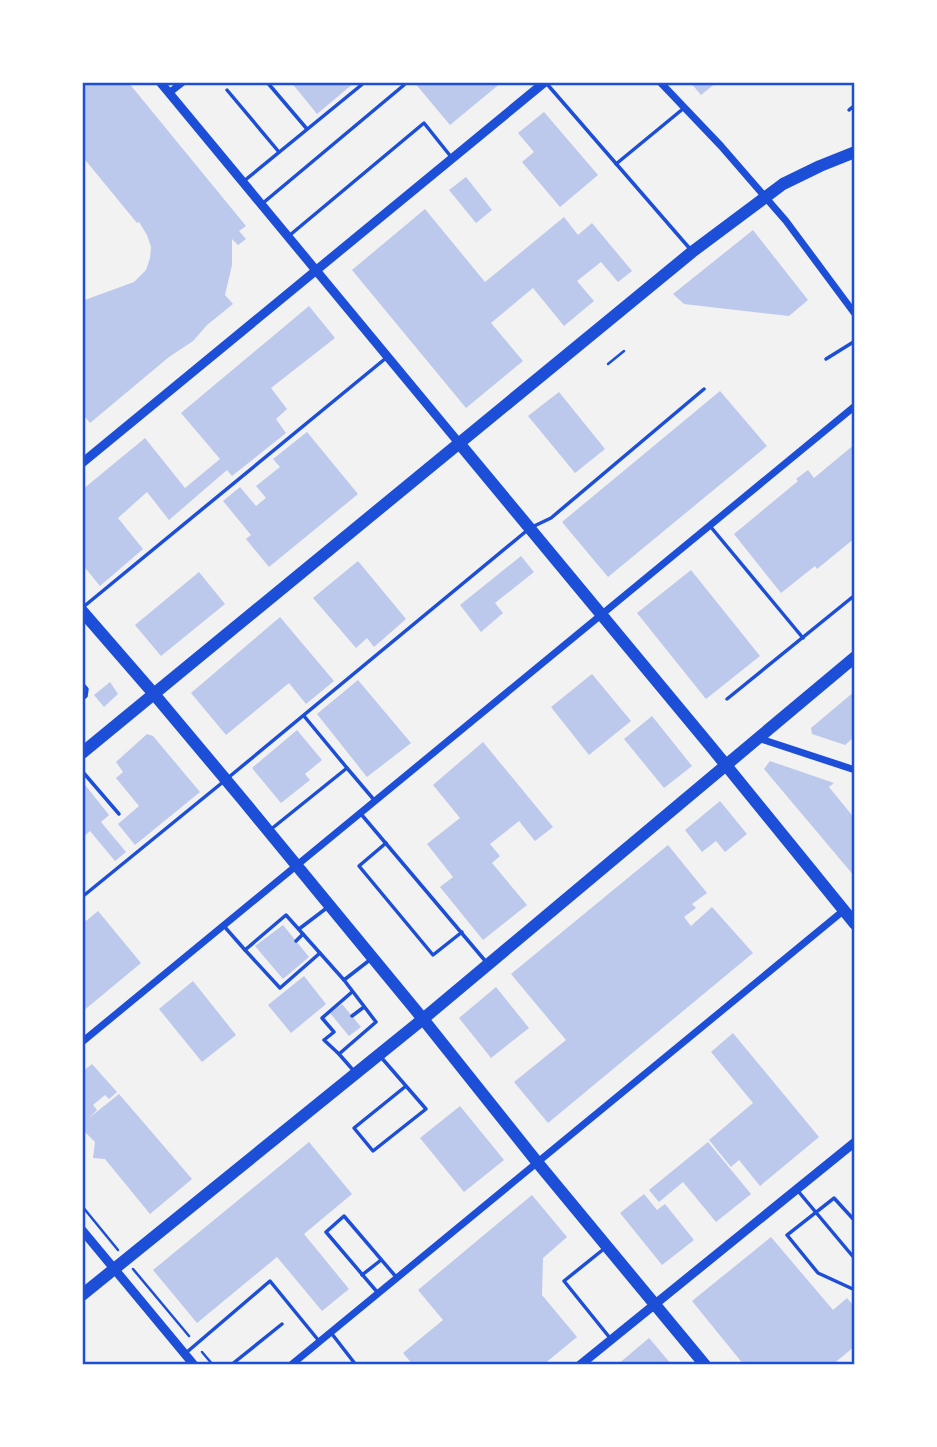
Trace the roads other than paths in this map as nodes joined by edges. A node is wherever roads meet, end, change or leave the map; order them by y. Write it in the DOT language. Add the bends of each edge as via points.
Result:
graph roads {
  1 [pos="160,82"];
  2 [pos="183,82"];
  3 [pos="267,82"];
  4 [pos="365,82"];
  5 [pos="545,82"];
  6 [pos="660,82"];
  7 [pos="404,85"];
  8 [pos="227,90"];
  9 [pos="169,93"];
  10 [pos="855,105"];
  11 [pos="684,108"];
  12 [pos="849,110"];
  13 [pos="307,130"];
  14 [pos="279,152"];
  15 [pos="855,152"];
  16 [pos="452,158"];
  17 [pos="616,164"];
  18 [pos="243,182"];
  19 [pos="764,197"];
  20 [pos="261,204"];
  21 [pos="288,236"];
  22 [pos="692,252"];
  23 [pos="316,269"];
  24 [pos="855,314"];
  25 [pos="855,341"];
  26 [pos="388,357"];
  27 [pos="826,359"];
  28 [pos="704,389"];
  29 [pos="855,406"];
  30 [pos="459,443"];
  31 [pos="82,463"];
  32 [pos="710,526"];
  33 [pos="530,528"];
  34 [pos="855,595"];
  35 [pos="82,611"];
  36 [pos="601,615"];
  37 [pos="803,638"];
  38 [pos="855,657"];
  39 [pos="82,683"];
  40 [pos="154,694"];
  41 [pos="82,699"];
  42 [pos="727,699"];
  43 [pos="303,715"];
  44 [pos="757,737"];
  45 [pos="82,753"];
  46 [pos="726,765"];
  47 [pos="347,768"];
  48 [pos="855,770"];
  49 [pos="82,771"];
  50 [pos="225,780"];
  51 [pos="375,801"];
  52 [pos="360,813"];
  53 [pos="119,814"];
  54 [pos="268,831"];
  55 [pos="386,843"];
  56 [pos="296,865"];
  57 [pos="82,897"];
  58 [pos="330,906"];
  59 [pos="843,911"];
  60 [pos="855,924"];
  61 [pos="223,925"];
  62 [pos="299,929"];
  63 [pos="462,932"];
  64 [pos="303,934"];
  65 [pos="296,941"];
  66 [pos="245,950"];
  67 [pos="320,953"];
  68 [pos="372,957"];
  69 [pos="488,964"];
  70 [pos="271,965"];
  71 [pos="264,970"];
  72 [pos="344,980"];
  73 [pos="352,992"];
  74 [pos="364,1006"];
  75 [pos="352,1016"];
  76 [pos="423,1018"];
  77 [pos="340,1026"];
  78 [pos="334,1032"];
  79 [pos="82,1042"];
  80 [pos="339,1054"];
  81 [pos="379,1055"];
  82 [pos="356,1073"];
  83 [pos="406,1086"];
  84 [pos="855,1142"];
  85 [pos="537,1162"];
  86 [pos="796,1189"];
  87 [pos="815,1212"];
  88 [pos="855,1221"];
  89 [pos="82,1230"];
  90 [pos="607,1247"];
  91 [pos="855,1259"];
  92 [pos="381,1260"];
  93 [pos="114,1268"];
  94 [pos="362,1275"];
  95 [pos="397,1278"];
  96 [pos="855,1290"];
  97 [pos="378,1293"];
  98 [pos="82,1295"];
  99 [pos="654,1304"];
  100 [pos="282,1324"];
  101 [pos="330,1332"];
  102 [pos="611,1339"];
  103 [pos="320,1341"];
  104 [pos="185,1353"];
  105 [pos="194,1365"];
  106 [pos="231,1365"];
  107 [pos="291,1365"];
  108 [pos="356,1365"];
  109 [pos="580,1365"];
  110 [pos="705,1365"];
  1 -- 9 [label="street"];
  2 -- 9 [label="street"];
  3 -- 13 [label="lane"];
  4 -- 13 [label="lane"];
  5 -- 16 [label="street"];
  5 -- 17 [label="lane"];
  6 -- 11 [label="street"];
  7 -- 20 [label="lane"];
  8 -- 14 [label="lane"];
  9 -- 18 [label="street"];
  10 -- 12 [label="lane"];
  11 -- 17 [label="lane"];
  11 -- 19 [label="street"];
  13 -- 14 [label="lane"];
  14 -- 18 [label="lane"];
  15 -- 19 [label="main road" via="800,175"];
  16 -- 21 [label="lane" via="424,123"];
  16 -- 23 [label="street"];
  17 -- 22 [label="lane"];
  18 -- 20 [label="street"];
  19 -- 22 [label="main road"];
  19 -- 24 [label="street"];
  20 -- 21 [label="street"];
  21 -- 23 [label="street"];
  22 -- 30 [label="main road"];
  23 -- 26 [label="street"];
  23 -- 31 [label="street"];
  25 -- 27 [label="lane"];
  26 -- 30 [label="street"];
  26 -- 35 [label="lane"];
  28 -- 33 [label="lane" via="551,518"];
  29 -- 32 [label="street"];
  30 -- 33 [label="main road"];
  30 -- 40 [label="main road"];
  32 -- 36 [label="street"];
  32 -- 37 [label="lane"];
  33 -- 36 [label="main road"];
  33 -- 43 [label="lane"];
  34 -- 37 [label="lane"];
  35 -- 40 [label="main road"];
  36 -- 46 [label="main road"];
  36 -- 51 [label="street"];
  37 -- 42 [label="lane"];
  38 -- 44 [label="main road"];
  39 -- 41 [label="lane" via="87,688"];
  40 -- 45 [label="main road"];
  40 -- 50 [label="main road"];
  43 -- 47 [label="lane"];
  43 -- 50 [label="lane"];
  44 -- 46 [label="main road"];
  44 -- 48 [label="street"];
  46 -- 59 [label="main road"];
  46 -- 69 [label="main road"];
  47 -- 51 [label="lane"];
  47 -- 54 [label="lane"];
  49 -- 53 [label="lane"];
  50 -- 54 [label="main road"];
  50 -- 57 [label="lane"];
  51 -- 52 [label="street"];
  52 -- 55 [label="lane"];
  52 -- 56 [label="street"];
  54 -- 56 [label="main road"];
  55 -- 63 [label="lane"];
  55 -- 63 [label="lane" via="359,866 433,955"];
  56 -- 58 [label="main road"];
  56 -- 61 [label="street"];
  58 -- 62 [label="lane"];
  58 -- 68 [label="main road"];
  59 -- 60 [label="main road"];
  59 -- 85 [label="street"];
  61 -- 66 [label="lane"];
  61 -- 79 [label="street"];
  62 -- 64 [label="lane"];
  62 -- 66 [label="lane" via="286,915"];
  63 -- 69 [label="lane"];
  64 -- 65 [label="lane"];
  64 -- 67 [label="lane"];
  66 -- 71 [label="lane"];
  67 -- 71 [label="lane" via="280,988"];
  67 -- 72 [label="lane"];
  68 -- 72 [label="lane"];
  68 -- 76 [label="main road"];
  69 -- 76 [label="main road"];
  70 -- 71 [label="lane"];
  72 -- 73 [label="lane"];
  73 -- 74 [label="lane"];
  73 -- 78 [label="lane" via="322,1018"];
  74 -- 75 [label="lane"];
  74 -- 80 [label="lane" via="376,1022"];
  76 -- 81 [label="main road"];
  76 -- 85 [label="main road"];
  77 -- 78 [label="lane"];
  78 -- 80 [label="lane" via="324,1040"];
  80 -- 82 [label="lane"];
  81 -- 82 [label="main road"];
  81 -- 83 [label="lane"];
  82 -- 93 [label="main road"];
  83 -- 83 [label="lane" via="354,1128 373,1151 426,1108"];
  84 -- 86 [label="street"];
  85 -- 90 [label="main road"];
  85 -- 95 [label="street"];
  86 -- 87 [label="lane"];
  86 -- 99 [label="street"];
  87 -- 88 [label="lane" via="834,1198"];
  87 -- 91 [label="lane"];
  87 -- 96 [label="lane" via="787,1235 818,1273"];
  89 -- 93 [label="street"];
  90 -- 99 [label="main road"];
  90 -- 102 [label="lane" via="564,1281"];
  92 -- 94 [label="lane"];
  92 -- 94 [label="lane" via="344,1216 326,1232"];
  92 -- 95 [label="lane"];
  93 -- 98 [label="main road"];
  93 -- 104 [label="street"];
  94 -- 97 [label="lane"];
  95 -- 97 [label="street"];
  97 -- 101 [label="street"];
  99 -- 102 [label="street"];
  99 -- 110 [label="main road"];
  100 -- 106 [label="lane"];
  101 -- 103 [label="street"];
  101 -- 108 [label="lane"];
  102 -- 109 [label="street"];
  103 -- 104 [label="lane" via="270,1281"];
  103 -- 107 [label="street"];
  104 -- 105 [label="street"];
}
